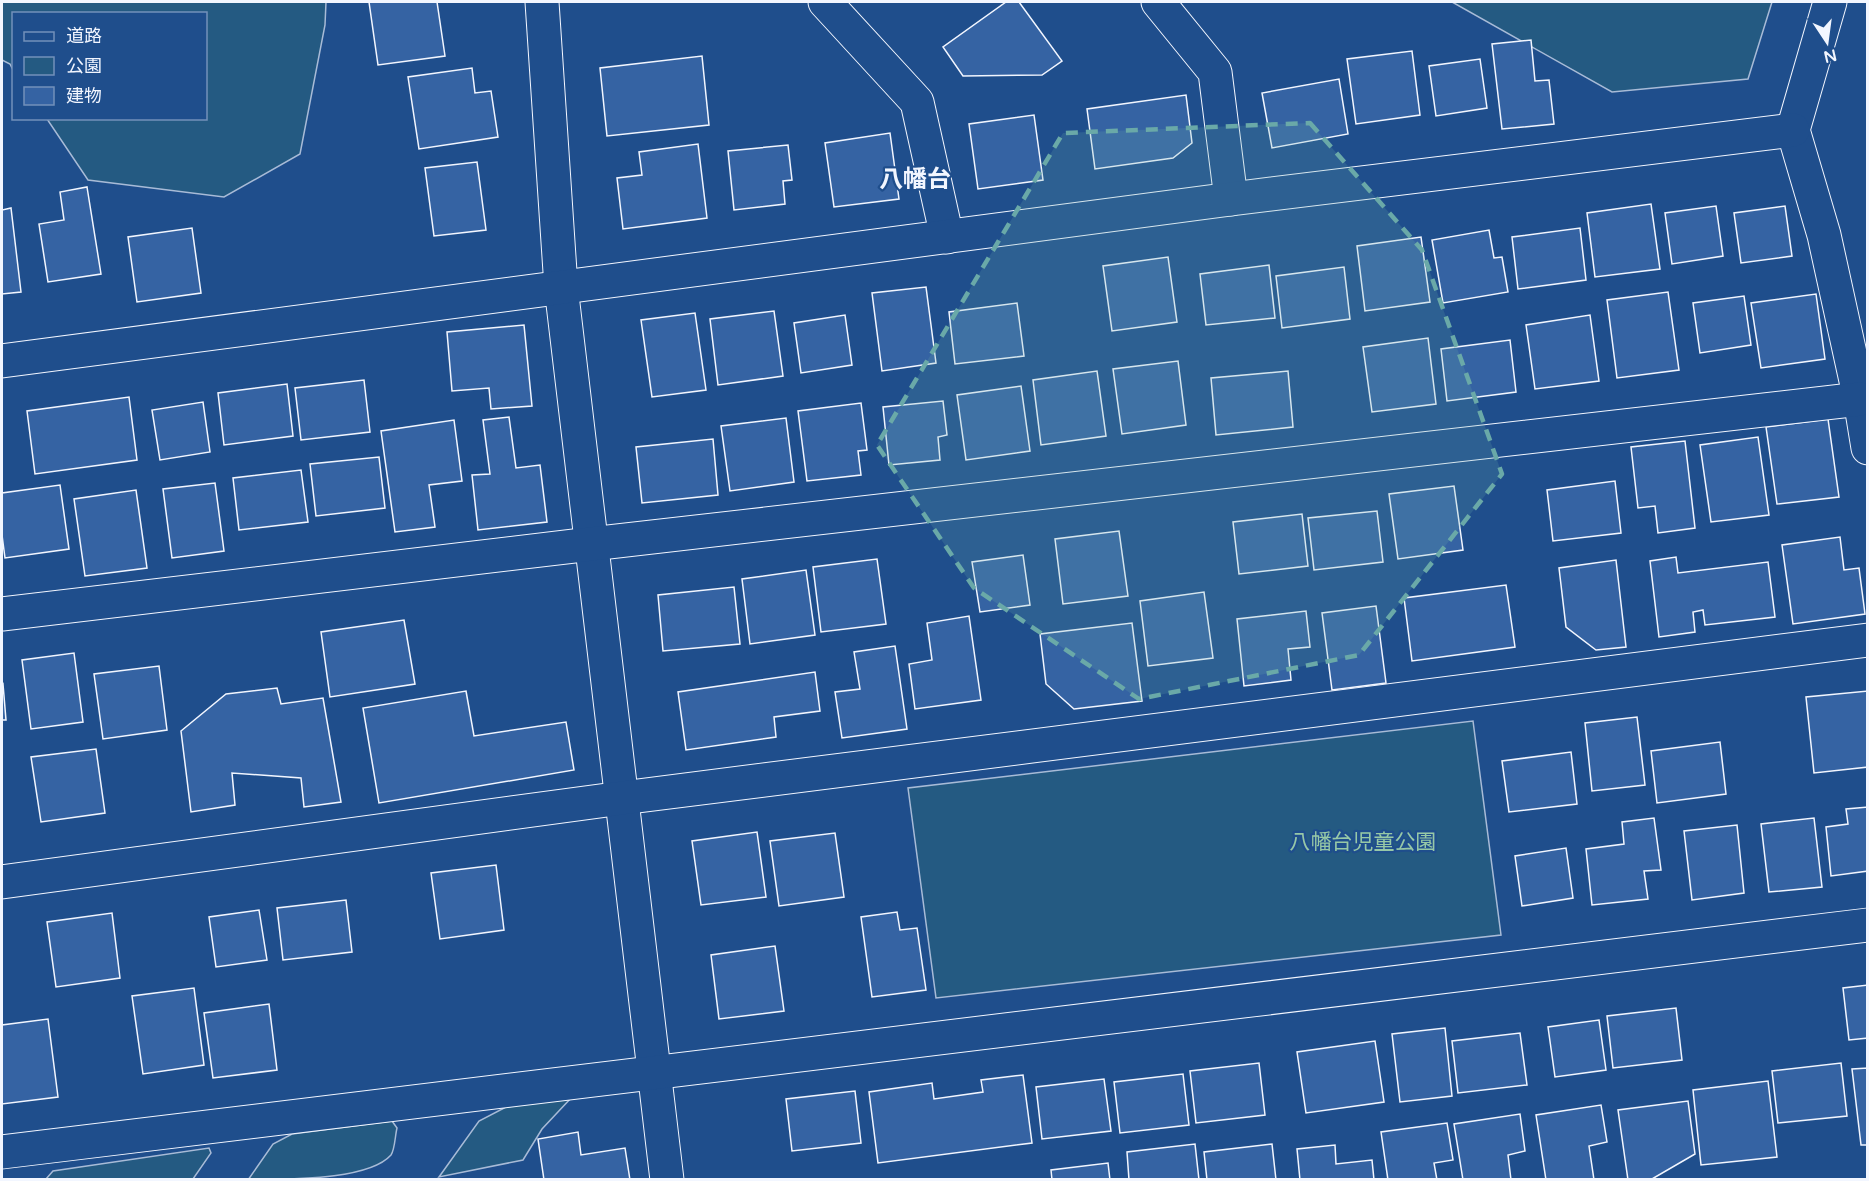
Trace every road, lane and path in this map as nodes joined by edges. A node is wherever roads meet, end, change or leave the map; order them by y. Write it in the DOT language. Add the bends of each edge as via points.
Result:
graph roads {
  1 [pos="542,2"];
  2 [pos="825,2"];
  3 [pos="1158,2"];
  4 [pos="1830,2"];
  5 [pos="1793,130"];
  6 [pos="1231,199"];
  7 [pos="947,237"];
  8 [pos="561,287"];
  9 [pos="2,362"];
  10 [pos="1860,399"];
  11 [pos="1868,448"];
  12 [pos="591,544"];
  13 [pos="2,614"];
  14 [pos="1868,640"];
  15 [pos="622,798"];
  16 [pos="2,882"];
  17 [pos="1868,925"];
  18 [pos="654,1073"];
  19 [pos="4,1161"];
  20 [pos="667,1179"];
  1 -- 8 [label="street"];
  2 -- 7 [label="street" via="917,102"];
  3 -- 6 [label="street" via="1215,72"];
  4 -- 5 [label="street"];
  5 -- 6 [label="street"];
  5 -- 10 [label="street" via="1824,235"];
  6 -- 7 [label="street"];
  7 -- 8 [label="street"];
  8 -- 9 [label="street"];
  8 -- 12 [label="street"];
  10 -- 11 [label="street"];
  10 -- 12 [label="street"];
  12 -- 13 [label="street"];
  12 -- 15 [label="street"];
  14 -- 15 [label="street"];
  15 -- 16 [label="street"];
  15 -- 18 [label="street"];
  17 -- 18 [label="street"];
  18 -- 19 [label="street"];
  18 -- 20 [label="street"];
}
